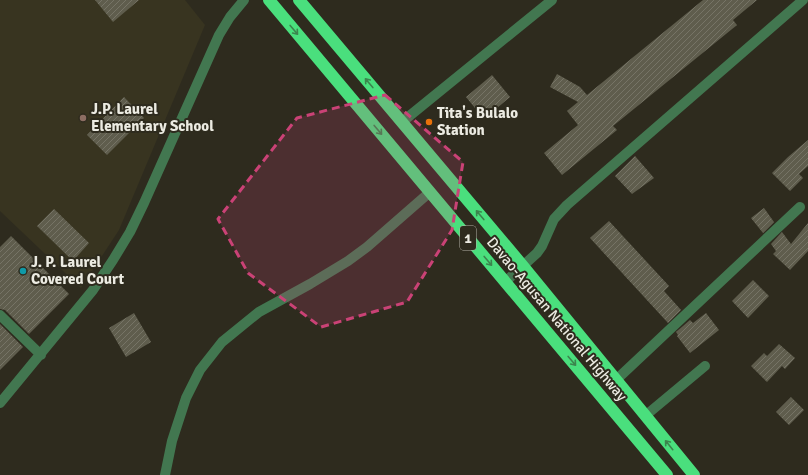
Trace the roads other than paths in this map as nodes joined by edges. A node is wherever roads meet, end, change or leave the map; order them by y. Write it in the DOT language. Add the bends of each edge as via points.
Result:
graph roads {
  1 [pos="244,0"];
  2 [pos="269,0"];
  3 [pos="552,0"];
  4 [pos="803,0"];
  5 [pos="303,1"];
  6 [pos="402,122"];
  7 [pos="430,192"];
  8 [pos="800,206"];
  9 [pos="523,266"];
  10 [pos="505,282"];
  11 [pos="0,315"];
  12 [pos="41,355"];
  13 [pos="705,366"];
  14 [pos="616,380"];
  15 [pos="0,403"];
  16 [pos="645,416"];
  17 [pos="165,475"];
  18 [pos="667,475"];
  19 [pos="694,475"];
  1 -- 12 [label="street" via="230,17 212,49 130,232 93,290"];
  2 -- 7 [label="highway, Davao-Agusan National Highway / 1, one-way"];
  3 -- 6 [label="street"];
  4 -- 9 [label="street" via="567,205 554,219 540,250"];
  6 -- 5 [label="highway, Davao-Agusan National Highway / 1, one-way"];
  9 -- 6 [label="highway, Davao-Agusan National Highway / 1, one-way"];
  7 -- 10 [label="highway, Davao-Agusan National Highway / 1, one-way"];
  7 -- 17 [label="street" via="348,261 259,312 222,342 200,370 186,398 172,441"];
  8 -- 14 [label="street"];
  9 -- 10 [label="street"];
  9 -- 14 [label="highway, Davao-Agusan National Highway / 1"];
  10 -- 18 [label="highway, Davao-Agusan National Highway / 1, one-way"];
  11 -- 12 [label="street"];
  12 -- 15 [label="street"];
  13 -- 16 [label="street"];
  14 -- 16 [label="highway, Davao-Agusan National Highway / 1"];
  19 -- 16 [label="highway, Davao-Agusan National Highway / 1, one-way"];
}
